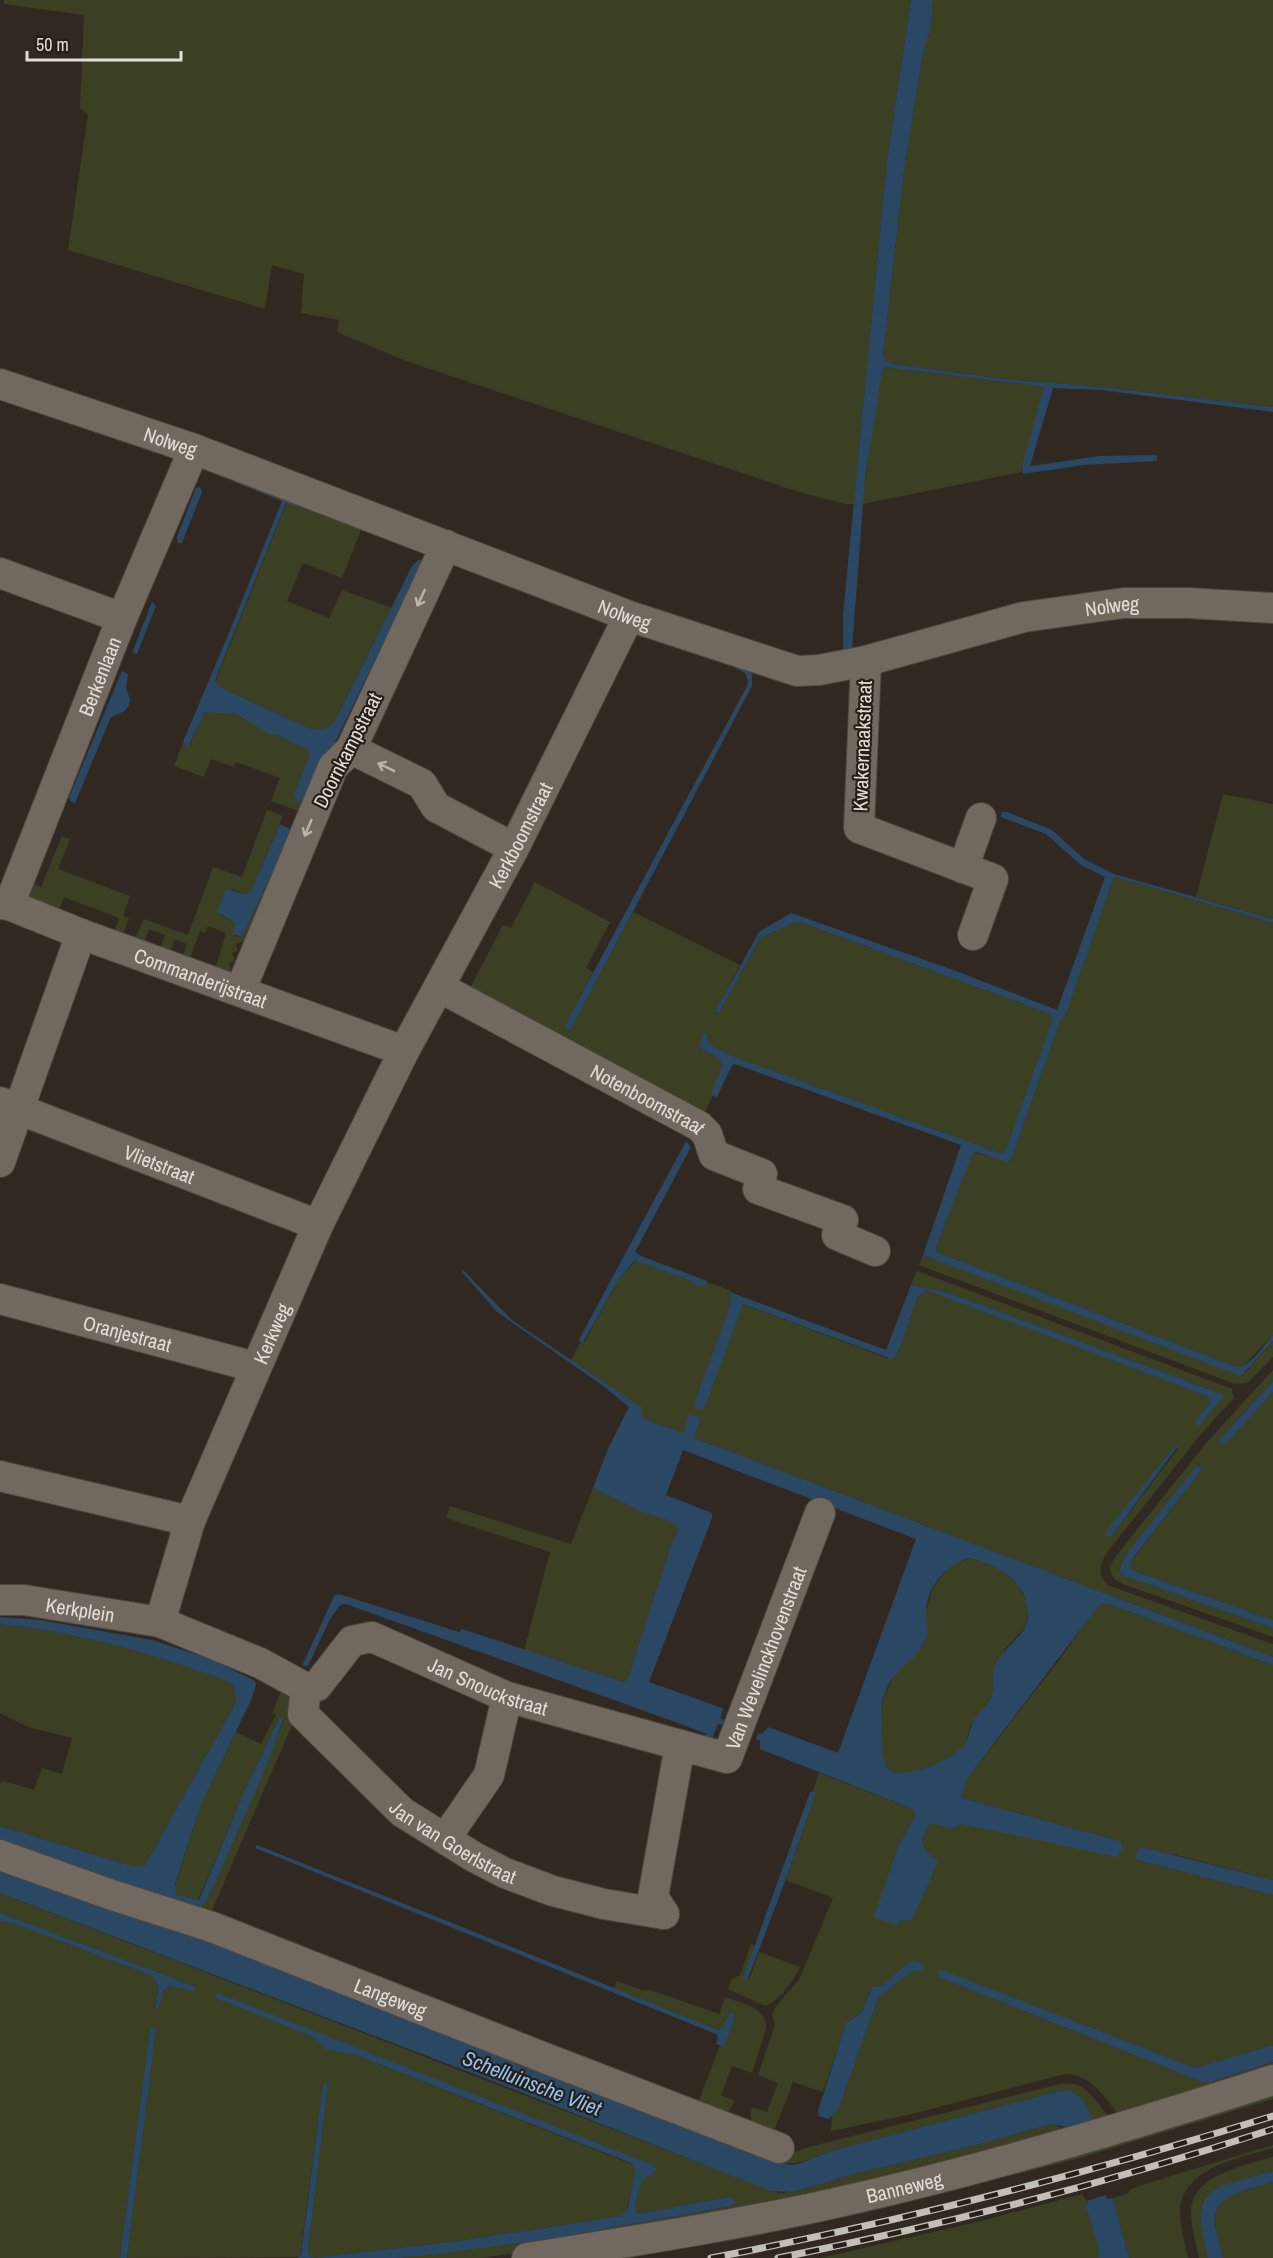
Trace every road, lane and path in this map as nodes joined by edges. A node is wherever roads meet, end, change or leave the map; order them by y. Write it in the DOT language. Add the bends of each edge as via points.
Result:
graph roads {
  1 [pos="0,384"];
  2 [pos="194,449"];
  3 [pos="446,545"];
  4 [pos="0,573"];
  5 [pos="1273,608"];
  6 [pos="629,616"];
  7 [pos="122,618"];
  8 [pos="866,661"];
  9 [pos="351,750"];
  10 [pos="981,819"];
  11 [pos="514,848"];
  12 [pos="963,868"];
  13 [pos="5,904"];
  14 [pos="81,934"];
  15 [pos="973,934"];
  16 [pos="439,987"];
  17 [pos="240,991"];
  18 [pos="404,1051"];
  19 [pos="10,1105"];
  20 [pos="0,1162"];
  21 [pos="318,1225"];
  22 [pos="875,1251"];
  23 [pos="0,1299"];
  24 [pos="255,1367"];
  25 [pos="0,1476"];
  26 [pos="820,1513"];
  27 [pos="190,1521"];
  28 [pos="0,1600"];
  29 [pos="160,1622"];
  30 [pos="306,1688"];
  31 [pos="507,1697"];
  32 [pos="680,1744"];
  33 [pos="445,1839"];
  34 [pos="0,1855"];
  35 [pos="1273,2080"];
  36 [pos="779,2148"];
  37 [pos="527,2258"];
  1 -- 2 [label="street, Nolweg"];
  2 -- 3 [label="street, Nolweg"];
  2 -- 7 [label="street, Berkenlaan"];
  3 -- 6 [label="street, Nolweg"];
  3 -- 9 [label="street, Doornkampstraat, one-way"];
  4 -- 7 [label="street"];
  5 -- 8 [label="street, Nolweg" via="1124,603 1024,617"];
  6 -- 8 [label="street, Nolweg" via="796,670 828,669"];
  6 -- 11 [label="street, Kerkboomstraat"];
  7 -- 13 [label="street, Berkenlaan"];
  8 -- 12 [label="street, Kwakernaakstraat" via="859,828"];
  11 -- 9 [label="street, one-way" via="436,807 422,784"];
  9 -- 17 [label="street, Doornkampstraat, one-way" via="333,767"];
  10 -- 12 [label="street"];
  11 -- 16 [label="street, Kerkboomstraat"];
  12 -- 15 [label="street, Kwakernaakstraat" via="993,879"];
  13 -- 14 [label="street, Commanderijstraat"];
  14 -- 17 [label="street, Commanderijstraat"];
  14 -- 19 [label="street"];
  16 -- 18 [label="street, Kerkboomstraat"];
  16 -- 22 [label="street, Notenboomstraat" via="704,1129 714,1155 762,1174 758,1189 843,1220 837,1235"];
  17 -- 18 [label="street, Commanderijstraat"];
  18 -- 21 [label="street, Kerkweg"];
  19 -- 20 [label="street"];
  19 -- 21 [label="street, Vlietstraat"];
  21 -- 24 [label="street, Kerkweg"];
  23 -- 24 [label="street, Oranjestraat"];
  24 -- 27 [label="street, Kerkweg"];
  25 -- 27 [label="street"];
  26 -- 32 [label="street, Van Wevelinckhovenstraat" via="727,1758"];
  27 -- 29 [label="street, Kerkweg"];
  28 -- 29 [label="street, Kerkplein" via="24,1600"];
  29 -- 30 [label="street"];
  30 -- 31 [label="street, Jan Snouckstraat" via="317,1686 352,1641 372,1637"];
  30 -- 33 [label="street, Jan van Goerlstraat" via="303,1714 402,1812"];
  31 -- 32 [label="street, Jan Snouckstraat"];
  31 -- 33 [label="street" via="489,1775"];
  32 -- 33 [label="street, Jan van Goerlstraat" via="653,1897 664,1914 553,1891 505,1873"];
  34 -- 36 [label="street, Langeweg" via="212,1927"];
  35 -- 37 [label="street, Banneweg" via="1121,2129 965,2172 719,2226"];
}
